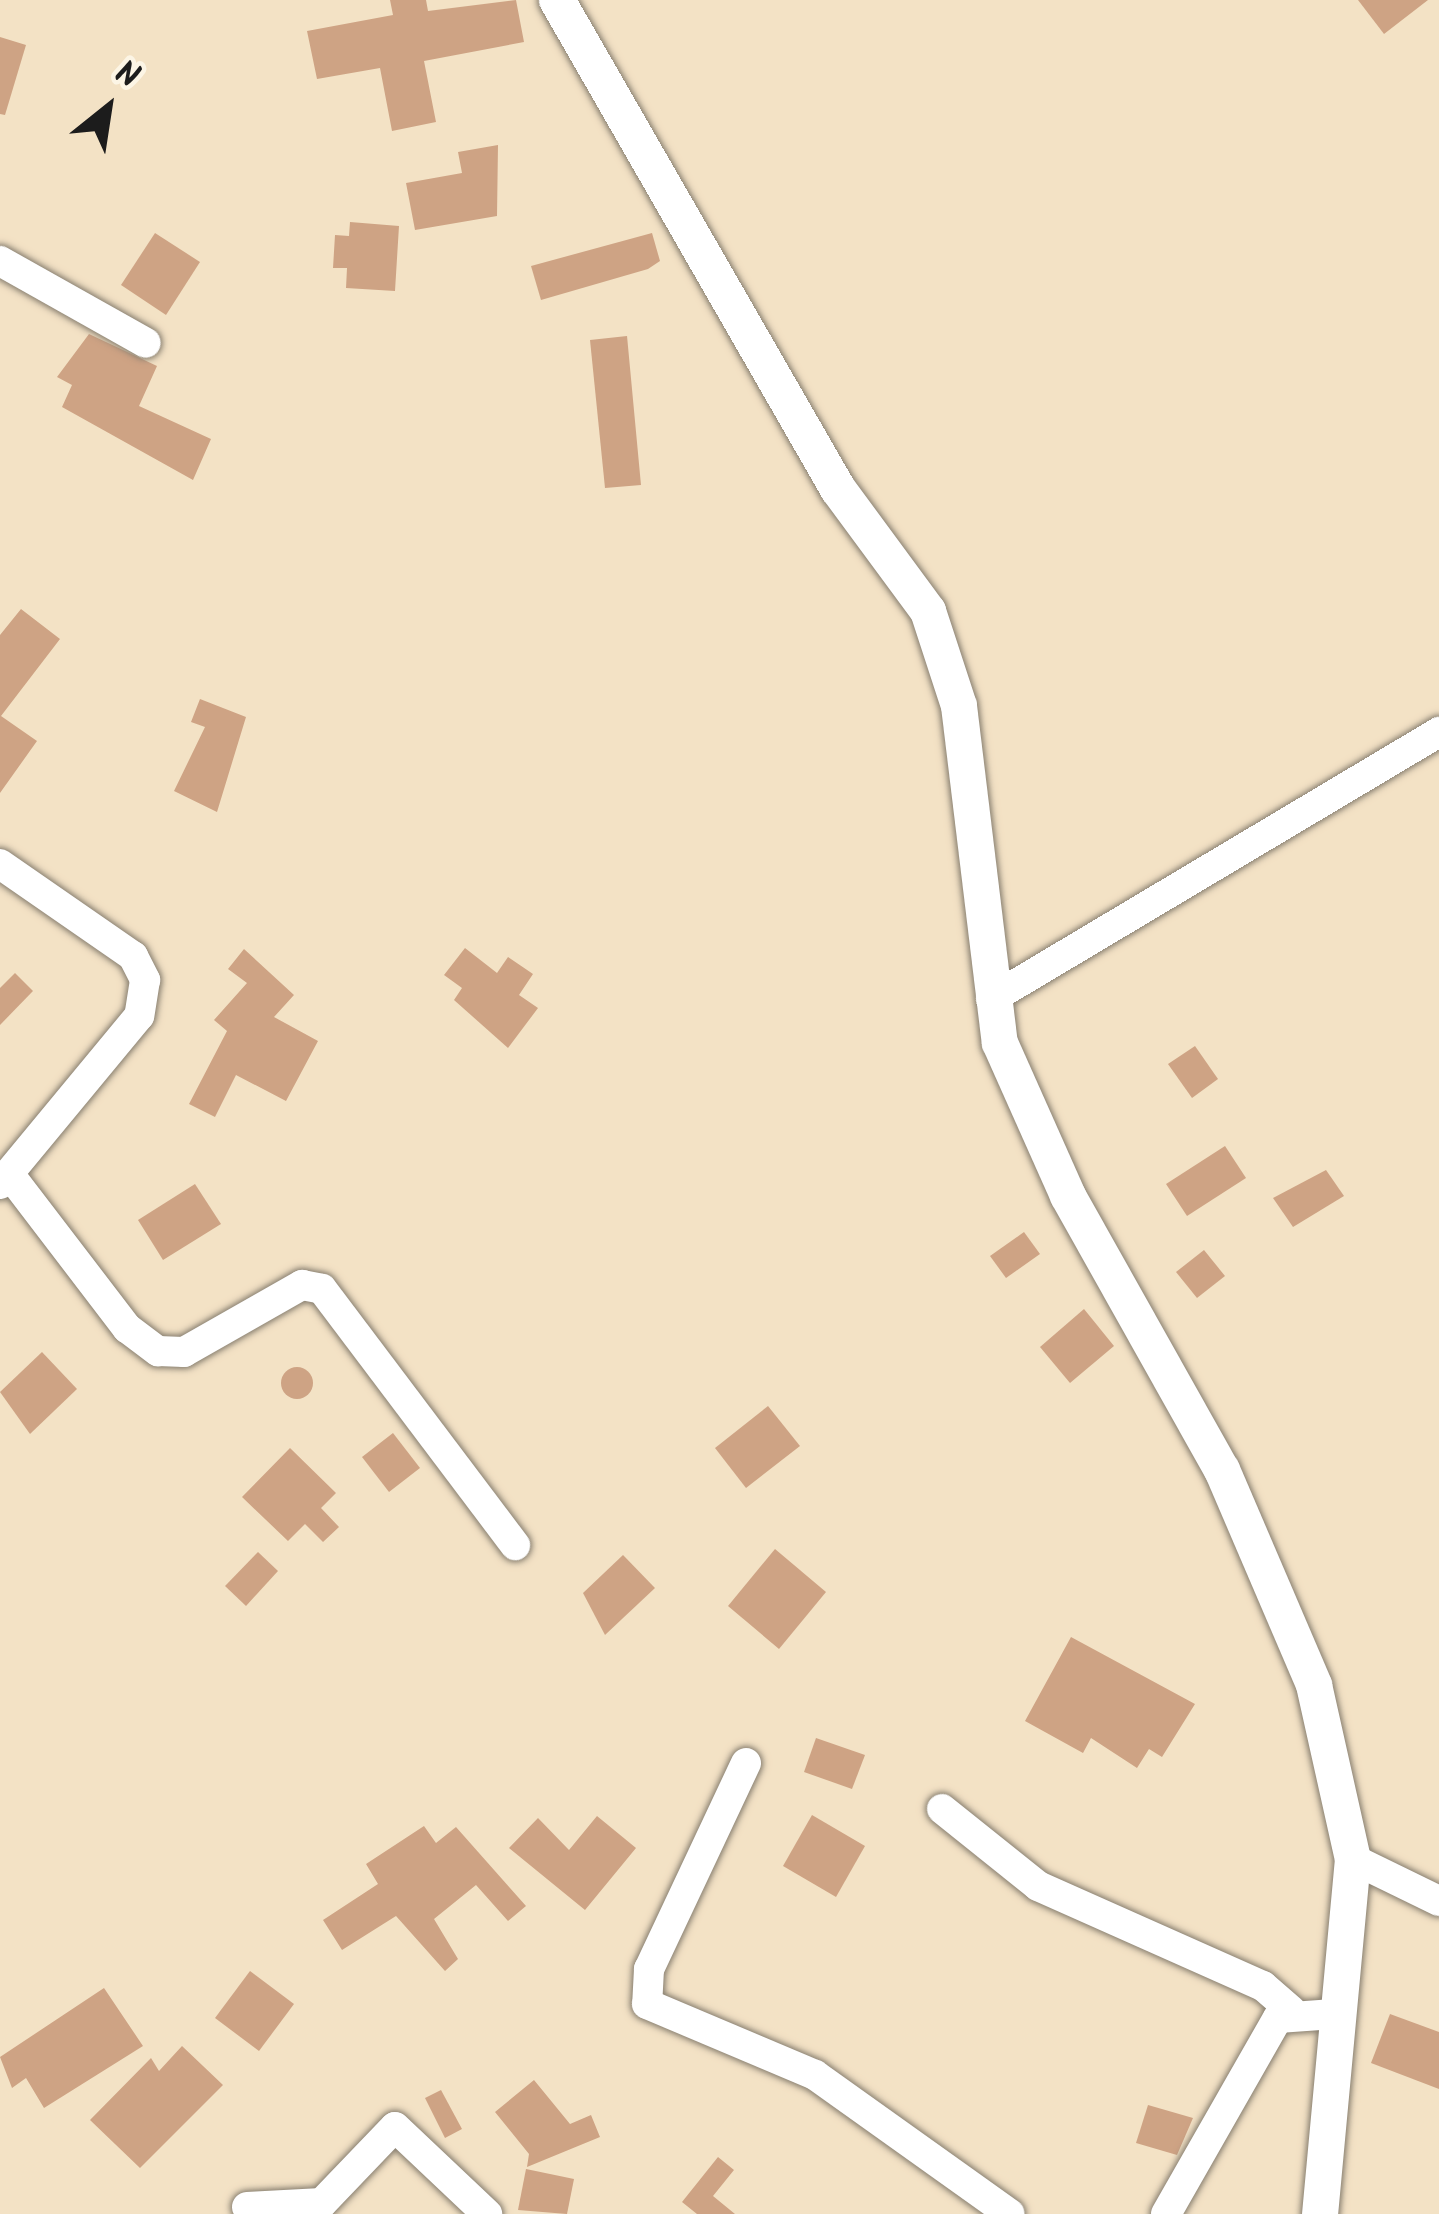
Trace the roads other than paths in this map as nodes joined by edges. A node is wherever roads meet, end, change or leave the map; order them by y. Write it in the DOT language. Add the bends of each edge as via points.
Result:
graph roads {
  1 [pos="557,0"];
  2 [pos="0,261"];
  3 [pos="146,343"];
  4 [pos="1439,732"];
  5 [pos="0,864"];
  6 [pos="991,1000"];
  7 [pos="5,1179"];
  8 [pos="515,1545"];
  9 [pos="746,1763"];
  10 [pos="942,1809"];
  11 [pos="1353,1859"];
  12 [pos="1439,1901"];
  13 [pos="1291,2010"];
  14 [pos="1334,2014"];
  15 [pos="247,2207"];
  16 [pos="487,2214"];
  17 [pos="1010,2214"];
  18 [pos="1166,2214"];
  19 [pos="1320,2214"];
  1 -- 6 [label="street" via="838,489 928,611 959,706"];
  2 -- 3 [label="street"];
  4 -- 6 [label="street"];
  5 -- 7 [label="street" via="133,956 145,980 139,1016"];
  6 -- 11 [label="street" via="1069,1196 1269,1565 1314,1685"];
  7 -- 8 [label="street" via="127,1328 158,1351 184,1352 302,1285 322,1289"];
  9 -- 17 [label="street" via="649,1969 647,2004 802,2068"];
  10 -- 13 [label="street" via="1038,1886 1263,1987"];
  11 -- 12 [label="street"];
  11 -- 14 [label="street"];
  13 -- 14 [label="street"];
  13 -- 18 [label="street" via="1262,2040"];
  14 -- 19 [label="street"];
  15 -- 16 [label="street" via="322,2204 395,2127"];
}
